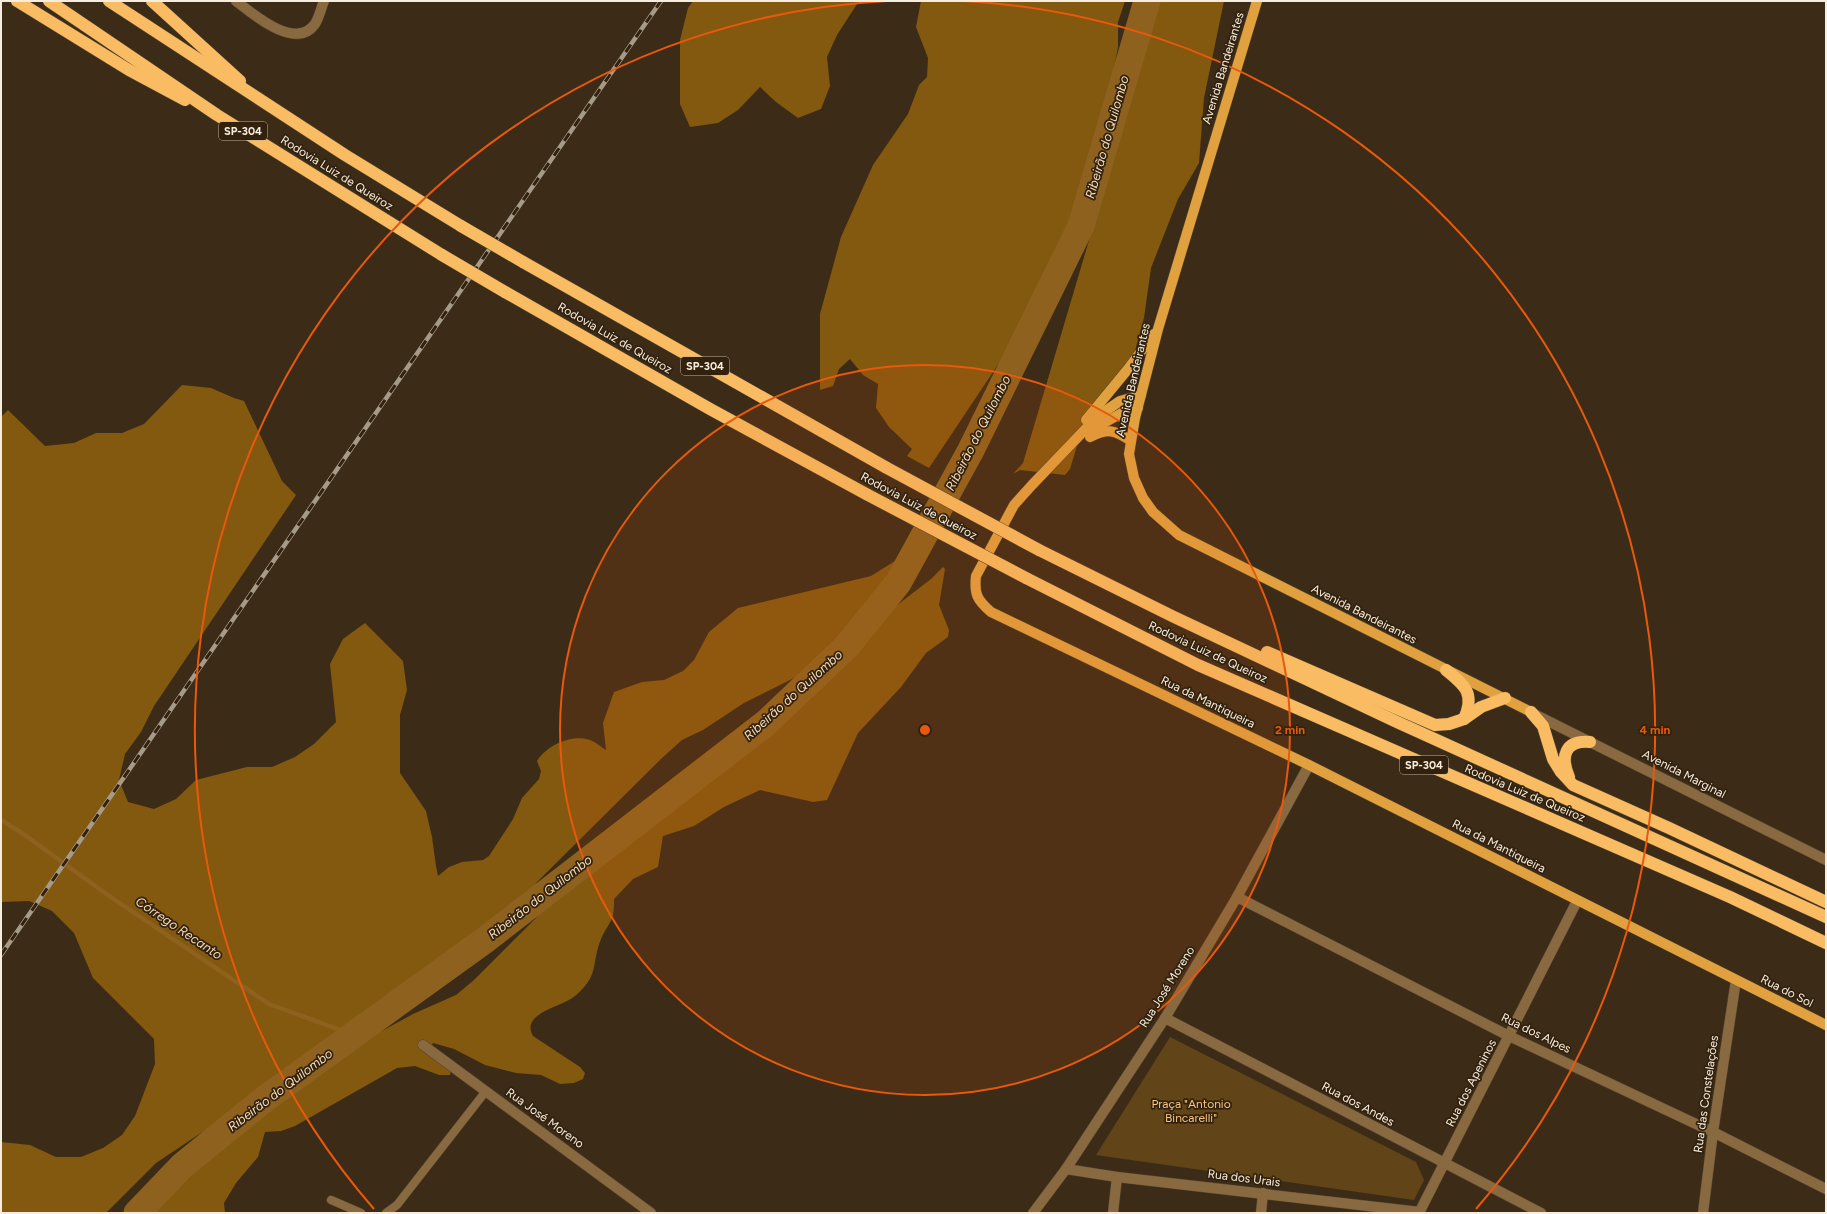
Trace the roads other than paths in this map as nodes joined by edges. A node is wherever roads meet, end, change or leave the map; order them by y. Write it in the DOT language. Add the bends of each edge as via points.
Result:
graph roads {
  1 [pos="17,1"];
  2 [pos="49,1"];
  3 [pos="109,1"];
  4 [pos="152,1"];
  5 [pos="236,1"];
  6 [pos="324,1"];
  7 [pos="1257,1"];
  8 [pos="273,109"];
  9 [pos="217,115"];
  10 [pos="1158,329"];
  11 [pos="1141,395"];
  12 [pos="1138,408"];
  13 [pos="1080,436"];
  14 [pos="1131,442"];
  15 [pos="1193,625"];
  16 [pos="1446,670"];
  17 [pos="1505,698"];
  18 [pos="1531,712"];
  19 [pos="1464,719"];
  20 [pos="1590,742"];
  21 [pos="1309,765"];
  22 [pos="1573,785"];
  23 [pos="1826,860"];
  24 [pos="1237,897"];
  25 [pos="1577,901"];
  26 [pos="1826,902"];
  27 [pos="1826,917"];
  28 [pos="1826,943"];
  29 [pos="1736,980"];
  30 [pos="1165,1018"];
  31 [pos="1826,1025"];
  32 [pos="1509,1036"];
  33 [pos="423,1045"];
  34 [pos="486,1091"];
  35 [pos="1713,1132"];
  36 [pos="1445,1164"];
  37 [pos="1066,1169"];
  38 [pos="1117,1177"];
  39 [pos="1826,1189"];
  40 [pos="1263,1193"];
  41 [pos="331,1200"];
  42 [pos="1420,1212"];
  43 [pos="361,1213"];
  44 [pos="386,1213"];
  45 [pos="651,1213"];
  46 [pos="1033,1213"];
  47 [pos="1113,1213"];
  48 [pos="1261,1213"];
  49 [pos="1541,1213"];
  50 [pos="1703,1213"];
  1 -- 9 [label="highway" via="129,70"];
  2 -- 9 [label="highway, Rodovia Luiz de Queiroz / SP-304"];
  3 -- 8 [label="highway, Rodovia Luiz de Queiroz / SP-304"];
  4 -- 8 [label="highway"];
  5 -- 6 [label="street" via="256,16 293,35 302,35 315,24"];
  7 -- 10 [label="main road, Avenida Bandeirantes"];
  8 -- 15 [label="highway, Rodovia Luiz de Queiroz / SP-304, bridge" via="461,226 887,468 1040,550"];
  9 -- 28 [label="highway, Rodovia Luiz de Queiroz / SP-304, bridge" via="505,292 710,409 1026,578 1198,665 1730,897"];
  10 -- 11 [label="main road, Avenida Bandeirantes"];
  10 -- 13 [label="main road" via="1083,424"];
  11 -- 12 [label="main road, Avenida Bandeirantes"];
  11 -- 13 [label="main road, Rua da Mantiqueira" via="1110,406"];
  12 -- 13 [label="main road, Rua da Mantiqueira" via="1127,410"];
  12 -- 14 [label="main road, Avenida Bandeirantes"];
  13 -- 14 [label="main road" via="1089,437 1110,430"];
  13 -- 21 [label="main road, Rua da Mantiqueira" via="1014,505 976,576 974,588 980,602 991,612"];
  14 -- 16 [label="main road, Avenida Bandeirantes" via="1129,454 1134,478 1143,498 1153,512 1179,535"];
  15 -- 19 [label="highway" via="1288,660 1435,725"];
  15 -- 27 [label="highway, Rodovia Luiz de Queiroz / SP-304" via="1397,722"];
  16 -- 17 [label="main road, Avenida Bandeirantes"];
  16 -- 19 [label="highway" via="1459,680 1470,697"];
  17 -- 18 [label="main road, Avenida Bandeirantes"];
  17 -- 19 [label="highway" via="1481,707"];
  18 -- 20 [label="street, Avenida Marginal"];
  18 -- 22 [label="highway" via="1543,726 1553,759"];
  20 -- 22 [label="highway" via="1579,741 1569,747 1564,757 1565,768"];
  20 -- 23 [label="street, Avenida Marginal"];
  21 -- 24 [label="street, Rua José Moreno"];
  21 -- 25 [label="main road, Rua da Mantiqueira"];
  22 -- 26 [label="highway"];
  24 -- 30 [label="street, Rua José Moreno"];
  24 -- 32 [label="street, Rua dos Alpes"];
  25 -- 29 [label="main road, Rua da Mantiqueira"];
  25 -- 32 [label="street, Rua dos Apeninos"];
  29 -- 31 [label="main road, Rua do Sol"];
  29 -- 35 [label="street, Rua das Constelações"];
  30 -- 36 [label="street, Rua dos Andes"];
  30 -- 37 [label="street, Rua José Moreno"];
  32 -- 35 [label="street, Rua dos Alpes"];
  32 -- 36 [label="street, Rua dos Apeninos"];
  33 -- 34 [label="street, Rua José Moreno"];
  34 -- 44 [label="lane" via="397,1205"];
  34 -- 45 [label="street, Rua José Moreno"];
  35 -- 39 [label="street, Rua dos Alpes"];
  35 -- 50 [label="street, Rua das Constelações"];
  36 -- 42 [label="street, Rua dos Apeninos"];
  36 -- 49 [label="street, Rua dos Andes"];
  37 -- 38 [label="street, Rua dos Urais"];
  37 -- 46 [label="street, Rua José Moreno"];
  38 -- 40 [label="street, Rua dos Urais"];
  38 -- 47 [label="street"];
  40 -- 42 [label="street, Rua dos Urais"];
  40 -- 48 [label="street"];
  41 -- 43 [label="lane"];
}
